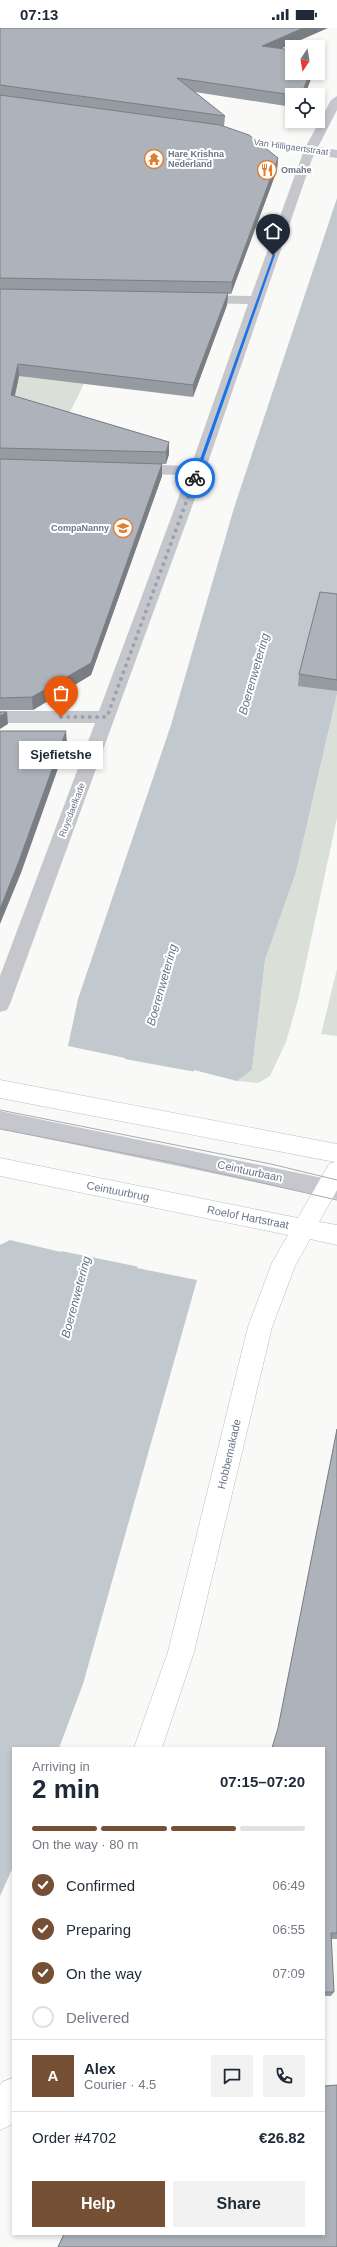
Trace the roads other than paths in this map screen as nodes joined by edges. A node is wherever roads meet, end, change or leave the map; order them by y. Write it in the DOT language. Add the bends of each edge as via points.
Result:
graph roads {
  1 [pos="337,100"];
  2 [pos="285,134"];
  3 [pos="301,136"];
  4 [pos="330,139"];
  5 [pos="313,144"];
  6 [pos="337,154"];
  7 [pos="180,298"];
  8 [pos="258,300"];
  9 [pos="117,468"];
  10 [pos="197,472"];
  11 [pos="0,717"];
  12 [pos="107,717"];
  13 [pos="0,1004"];
  14 [pos="0,1089"];
  15 [pos="0,1120"];
  16 [pos="337,1153"];
  17 [pos="0,1167"];
  18 [pos="334,1182"];
  19 [pos="159,1200"];
  20 [pos="305,1228"];
  21 [pos="337,1235"];
  22 [pos="148,1747"];
  23 [pos="12,2095"];
  24 [pos="0,2114"];
  1 -- 5 [label="street, Ruysdaelkade"];
  2 -- 5 [label="street, Van Hilligaertstraat" via="245,130 218,132 246,141"];
  3 -- 5 [label="street, Van Hilligaertstraat"];
  4 -- 5 [label="street, Van Hilligaertstraat"];
  5 -- 6 [label="street, Van Hilligaertstraat"];
  5 -- 8 [label="street, Ruysdaelkade"];
  7 -- 8 [label="street"];
  8 -- 10 [label="street, Ruysdaelkade"];
  9 -- 10 [label="street"];
  10 -- 12 [label="street, Ruysdaelkade"];
  11 -- 12 [label="street"];
  12 -- 13 [label="street, Ruysdaelkade"];
  14 -- 16 [label="street"];
  15 -- 18 [label="street, Ceintuurbaan" via="172,1154"];
  17 -- 19 [label="street, Ceintuurbrug"];
  18 -- 20 [label="street, Hobbemakade"];
  19 -- 20 [label="street, Roelof Hartstraat"];
  20 -- 21 [label="street, Roelof Hartstraat"];
  20 -- 22 [label="street, Hobbemakade" via="284,1263 260,1327 181,1652"];
  23 -- 24 [label="street"];
}
